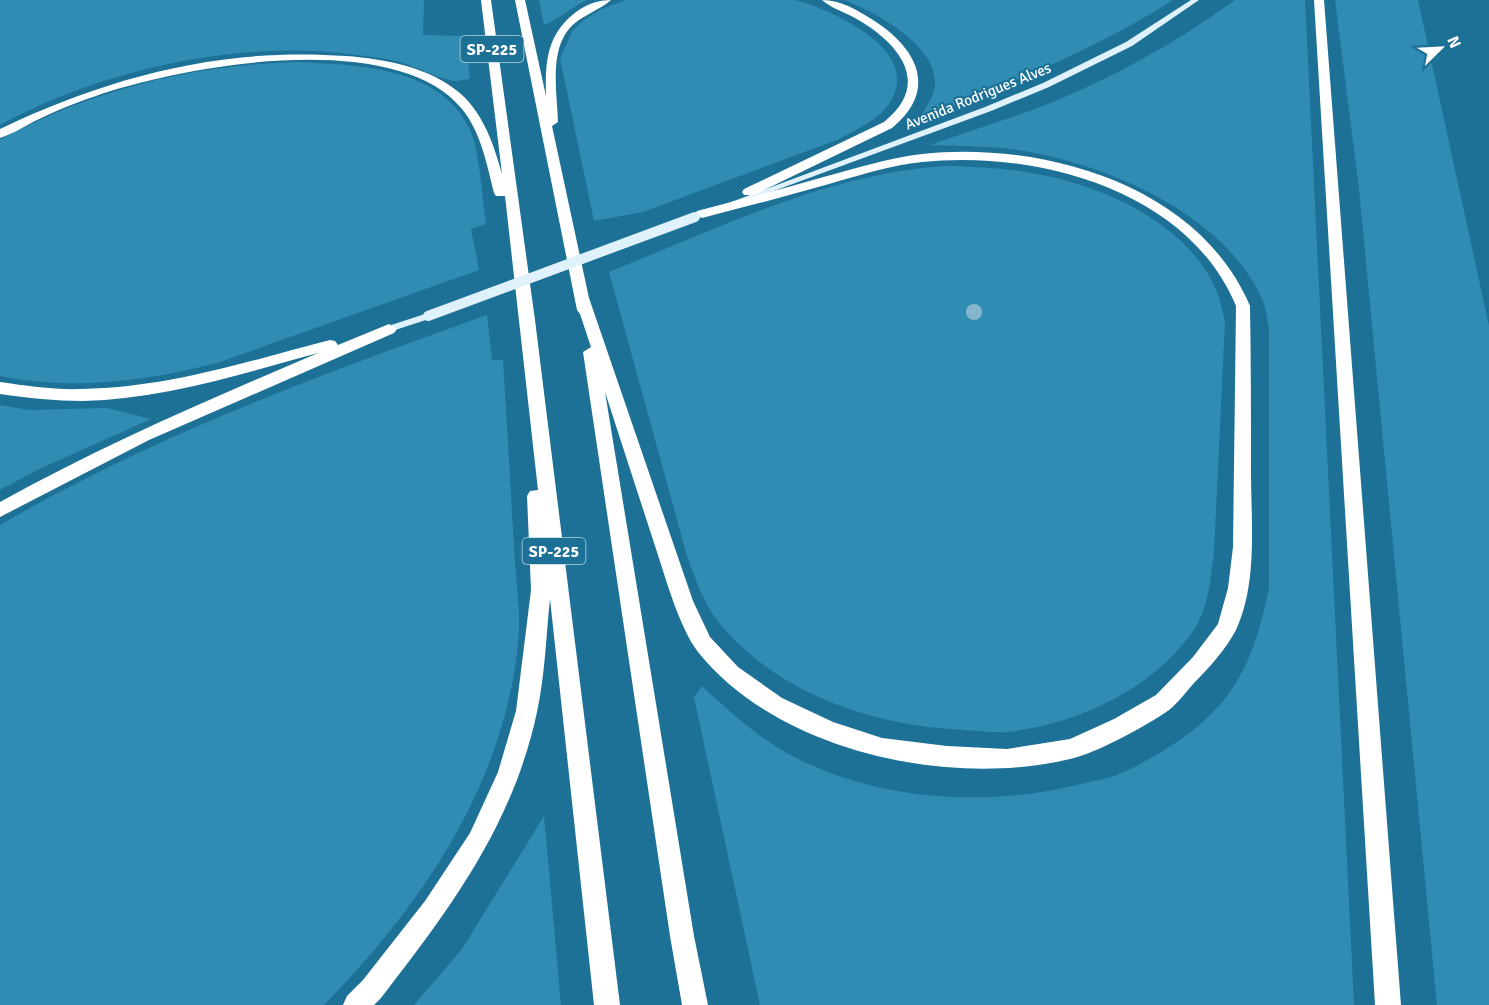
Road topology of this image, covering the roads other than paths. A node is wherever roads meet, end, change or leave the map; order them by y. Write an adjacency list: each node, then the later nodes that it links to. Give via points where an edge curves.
1 (486, 0): 10 (highway, SP-225)
2 (520, 0): 8 (highway, SP-225)
3 (606, 0): 8 (highway, via 580,12 552,46)
4 (826, 0): 9 (highway, via 880,29 909,59 914,93 905,110 862,139)
5 (1196, 0): 9 (main road, Avenida Rodrigues Alves, via 1129,44 1046,84)
6 (1319, 0): 19 (highway)
7 (0, 134): 10 (highway, via 66,102 194,66 305,56 387,65 438,83 467,108 482,131)
8 (552, 163): 11 (highway, SP-225)
9 (699, 215): 11 (highway, via 882,165 954,156 1006,158 1047,164 1135,196 1192,234 1217,258 1232,279 1243,306 1242,547 1238,588 1227,627 1163,702 1072,749 1007,759 882,748 828,730 775,705 731,673 703,643 683,601); 13 (main road, Avenida Rodrigues Alves, bridge)
10 (514, 235): 12 (highway, SP-225)
11 (583, 300): 18 (highway, SP-225)
12 (527, 320): 16 (highway, via 541,590 527,711 509,774 478,841 434,910); 17 (highway, SP-225)
13 (390, 329): 14 (highway, via 193,381 72,394); 15 (highway, via 154,431)
14 (0, 388)
15 (0, 510)
16 (356, 1005)
17 (607, 1005)
18 (695, 1005)
19 (1388, 1005)

